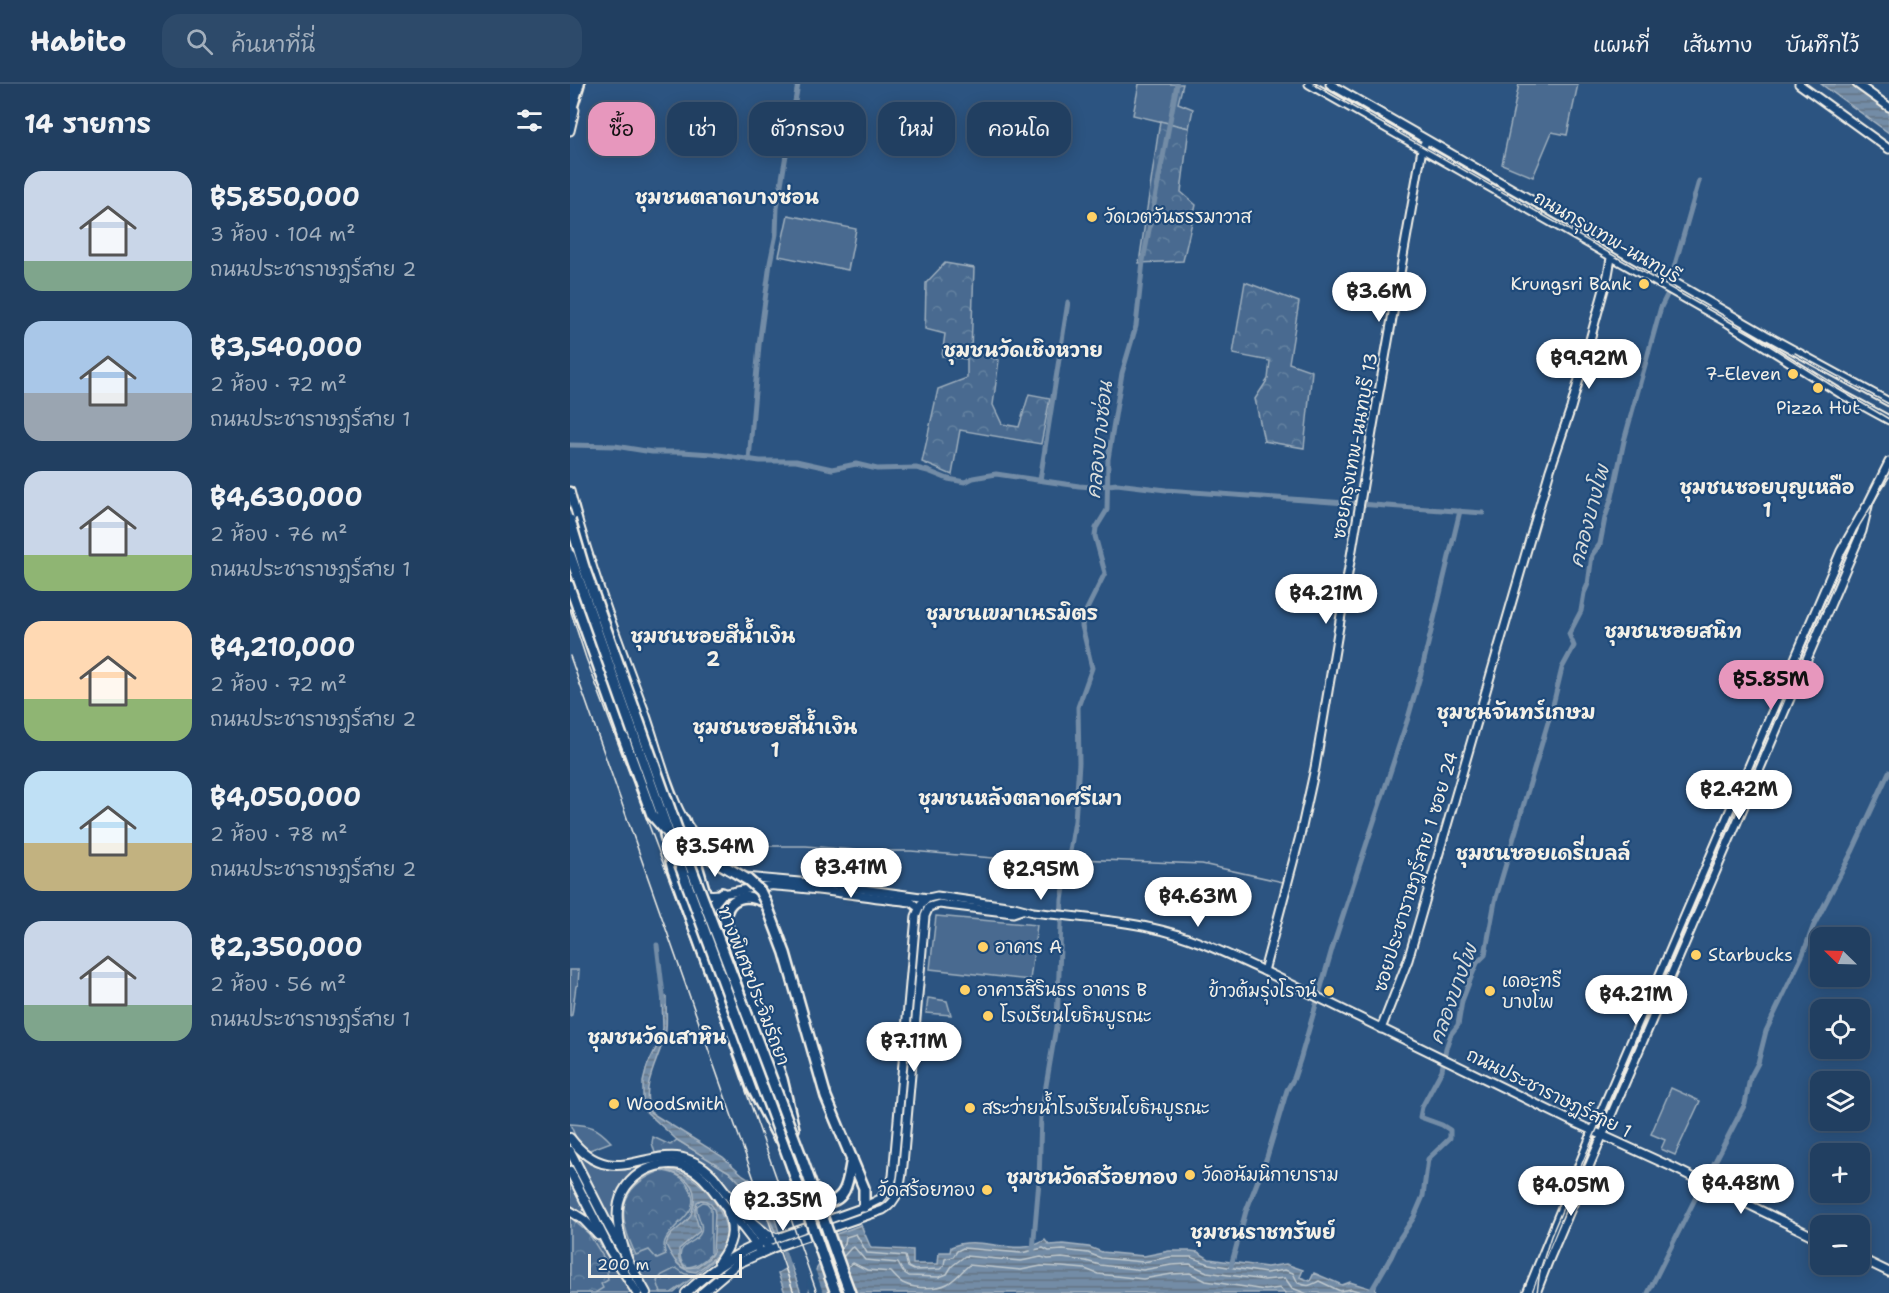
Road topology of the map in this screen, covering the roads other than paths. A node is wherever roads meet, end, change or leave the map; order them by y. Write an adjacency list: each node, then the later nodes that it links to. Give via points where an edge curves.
1 (572, 84): 7 (main road)
2 (582, 84): 8 (highway); 10 (highway)
3 (1309, 84): 14 (main road, ถนนกรุงเทพ-นนทบุรี)
4 (1330, 84): 12 (main road, ถนนกรุงเทพ-นนทบุรี)
5 (1799, 84): 13 (main road)
6 (1857, 84): 9 (main road)
7 (570, 91)
8 (578, 97): 11 (main road)
9 (1889, 107)
10 (570, 114)
11 (570, 130)
12 (1426, 140): 14 (main road, ซอยกรุงเทพ-นนทบุรี 13); 16 (main road, ถนนกรุงเทพ-นนทบุรี)
13 (1889, 148)
14 (1422, 149): 15 (main road, ถนนกรุงเทพ-นนทบุรี); 42 (main road, ซอยกรุงเทพ-นนทบุรี 13, via 1318,748 1300,836)
15 (1611, 258): 17 (main road, ถนนกรุงเทพ-นนทบุรี); 44 (main road, ซอยประชาราษฎร์สาย 1 ซอย 24, via 1598,314 1408,960)
16 (1657, 272): 17 (main road); 18 (main road, ถนนกรุงเทพ-นนทบุรี)
17 (1652, 280): 19 (main road, ถนนกรุงเทพ-นนทบุรี)
18 (1889, 402)
19 (1889, 420)
20 (1889, 462): 22 (main road)
21 (570, 491): 30 (main road, ถนนประชาราษฎร์สาย 1, via 605,604)
22 (1869, 502): 27 (main road, via 1841,551); 28 (main road, via 1862,531)
23 (570, 520): 53 (highway, ทางพิเศษประจิมรัถยา, bridge, via 678,833)
24 (570, 550): 29 (main road)
25 (570, 555): 55 (highway, ทางพิเศษประจิมรัถยา, bridge)
26 (570, 586): 37 (highway, bridge, via 652,815 666,831 748,880)
27 (1804, 638): 28 (main road); 31 (main road)
28 (1814, 643): 32 (main road)
29 (646, 754): 34 (main road, via 687,872 694,886); 55 (highway, bridge, via 673,870 752,1087)
30 (684, 820): 34 (highway); 35 (main road, ถนนประชาราษฎร์สาย 1, via 719,866 732,874)
31 (1723, 827): 32 (main road); 41 (main road)
32 (1733, 831): 43 (main road)
33 (722, 893): 34 (main road, ถนนประชาราษฎร์สาย 1); 35 (main road, ถนนประชาราษฎร์สาย 1, via 776,886); 40 (highway, via 712,905)
34 (705, 895): 40 (highway)
35 (885, 895): 36 (main road, ถนนประชาราษฎร์สาย 1); 38 (main road, ถนนประชาราษฎร์สาย 1)
36 (928, 898): 38 (main road); 39 (main road, ถนนประชาราษฎร์สาย 1, via 937,896)
37 (766, 903): 53 (highway, bridge, via 754,897 736,900 728,906 724,920 782,1079); 54 (highway, via 785,953 826,1097)
38 (919, 908): 45 (main road, ถนนประชาราษฎร์สาย 1)
39 (1022, 910): 42 (main road, ถนนประชาราษฎร์สาย 1, via 1150,927 1213,947); 46 (main road, ถนนประชาราษฎร์สาย 1, via 1013,913 939,904 929,907 925,916)
40 (710, 916): 54 (highway, via 720,958 810,1196 817,1202 836,1201 842,1196)
41 (1662, 969): 43 (main road); 49 (main road)
42 (1264, 971): 44 (main road, ถนนประชาราษฎร์สาย 1)
43 (1673, 974): 50 (main road)
44 (1381, 1029): 49 (main road, ถนนประชาราษฎร์สาย 1)
45 (902, 1068): 46 (main road); 47 (main road, ถนนประชาราษฎร์สาย 1)
46 (912, 1069): 48 (main road, ถนนประชาราษฎร์สาย 1)
47 (901, 1085): 48 (main road, via 906,1082); 59 (main road, ถนนประชาราษฎร์สาย 1, via 892,1182 884,1197)
48 (910, 1086): 59 (main road, ถนนประชาราษฎร์สาย 1, via 901,1188 889,1207)
49 (1593, 1131): 50 (main road, ถนนประชาราษฎร์สาย 1); 76 (main road)
50 (1603, 1136): 61 (main road, ถนนประชาราษฎร์สาย 1); 77 (main road)
51 (570, 1138): 60 (main road, via 582,1153 613,1166 672,1156 695,1162 713,1176)
52 (570, 1150): 66 (main road)
53 (801, 1156): 75 (highway, ทางพิเศษประจิมรัถยา, bridge)
54 (852, 1160): 59 (highway, via 864,1188)
55 (790, 1162): 74 (highway, ทางพิเศษประจิมรัถยา, bridge)
56 (570, 1171): 65 (main road)
57 (726, 1207): 64 (main road); 66 (main road, via 693,1170 672,1164 651,1167 620,1198 618,1219); 68 (main road, via 733,1238)
58 (570, 1210): 65 (main road, via 593,1228)
59 (863, 1211): 62 (main road, ถนนประชาราษฎร์สาย 1); 63 (main road, ถนนประชาราษฎร์สาย 1, via 835,1226)
60 (747, 1218): 62 (main road); 63 (main road)
61 (1810, 1235)
62 (777, 1238): 63 (main road, ถนนประชาราษฎร์สาย 1)
63 (768, 1245): 64 (main road, ถนนประชาราษฎร์สาย 1)
64 (759, 1249): 68 (main road, ถนนประชาราษฎร์สาย 1, via 733,1256); 73 (main road, ถนนประชาราษฎร์สาย 1)
65 (610, 1250): 70 (main road)
66 (627, 1258): 71 (main road)
67 (1870, 1263): 69 (main road)
68 (715, 1268): 72 (main road, ถนนประชาราษฎร์สาย 1)
69 (1889, 1272)
70 (637, 1293)
71 (646, 1293)
72 (686, 1293)
73 (702, 1293)
74 (836, 1293)
75 (850, 1293)
76 (1527, 1293)
77 (1536, 1293)

